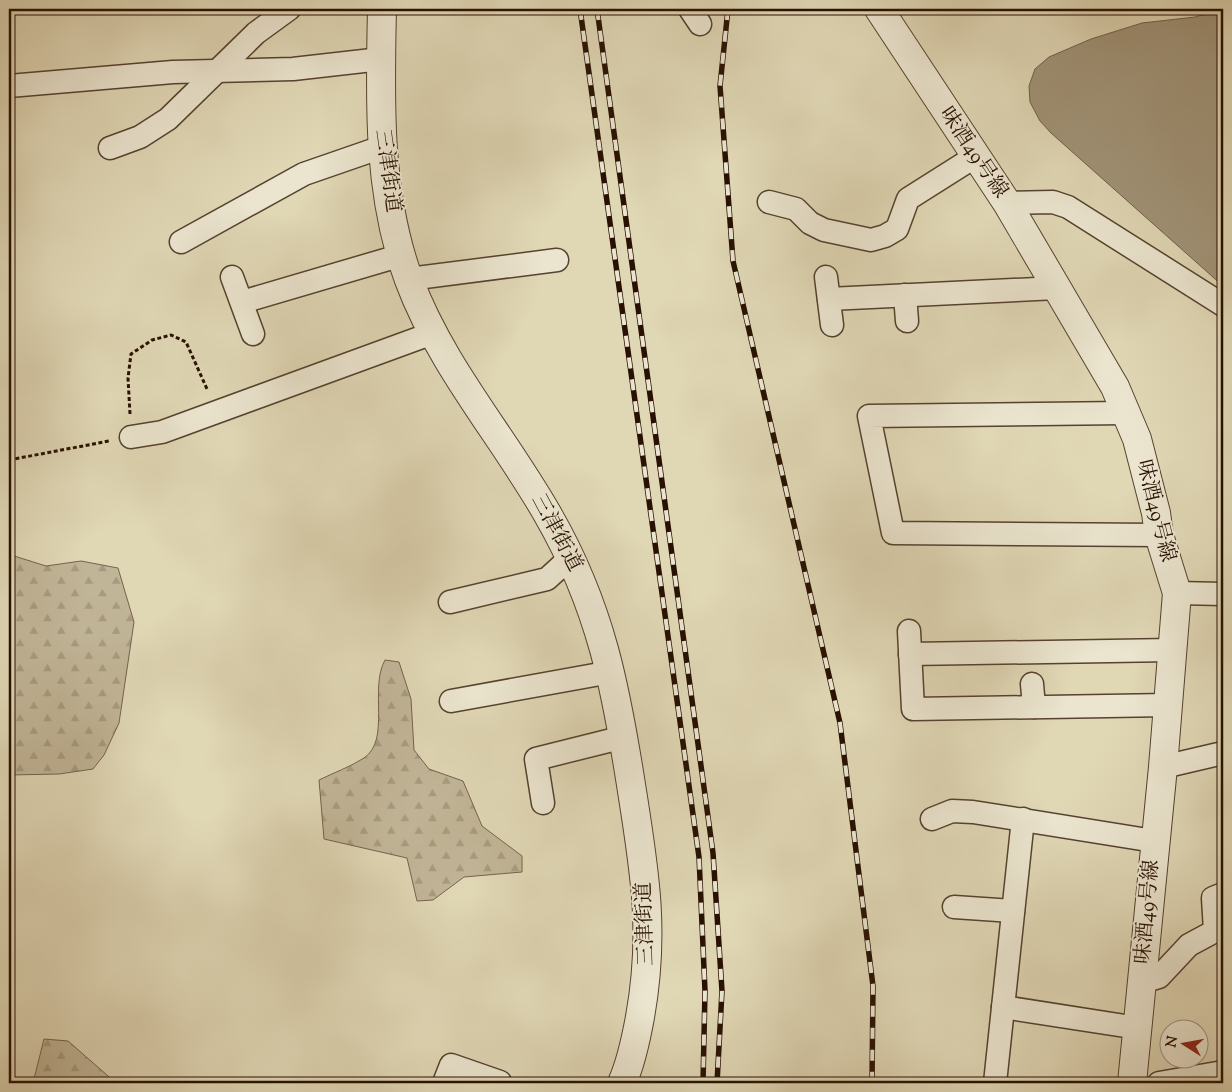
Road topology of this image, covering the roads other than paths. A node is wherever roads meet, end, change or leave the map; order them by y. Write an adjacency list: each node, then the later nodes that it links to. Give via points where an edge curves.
1 (289, 9): 5 (street, via 256,33)
2 (382, 9): 4 (street, 三津街道)
3 (879, 9): 9 (street, 味酒49号線)
4 (381, 59): 5 (street, via 293,69); 7 (street, 三津街道)
5 (219, 70): 6 (street); 8 (street, via 168,119 140,137)
6 (9, 86)
7 (382, 147): 12 (street, via 304,174); 14 (street, 三津街道)
8 (110, 148)
9 (976, 156): 10 (street, via 908,199 897,229 872,240 824,230 810,223 796,209); 11 (street, 味酒49号線)
10 (769, 202)
11 (1007, 203): 16 (street, 味酒49号線); 19 (street, via 1053,202 1068,207)
12 (181, 242)
13 (557, 260): 14 (street)
14 (405, 267): 18 (street); 22 (street, 三津街道)
15 (232, 277): 18 (street)
16 (1056, 288): 17 (street); 24 (street, 味酒49号線, via 1115,387)
17 (905, 295): 20 (street); 21 (street, via 828,288)
18 (242, 302): 23 (street)
19 (1223, 306)
20 (907, 321)
21 (832, 325)
22 (433, 333): 25 (street, via 162,432); 27 (street, 三津街道, via 467,391 520,468)
23 (253, 334)
24 (1125, 413): 26 (street, 味酒49号線, via 1137,439); 26 (street, via 869,416 893,532)
25 (132, 437)
26 (1159, 535): 28 (street, 味酒49号線)
27 (571, 557): 30 (street, via 547,579); 34 (street, 三津街道, via 590,601)
28 (1177, 593): 29 (street); 32 (street, 味酒49号線)
29 (1223, 594)
30 (450, 602)
31 (909, 631): 33 (street)
32 (1172, 650): 33 (street); 37 (street, 味酒49号線)
33 (910, 654): 38 (street, via 913,709)
34 (611, 672): 36 (street); 39 (street, 三津街道)
35 (1032, 684): 38 (street)
36 (452, 701)
37 (1168, 705): 38 (street); 41 (street, 味酒49号線)
38 (1034, 707)
39 (624, 737): 42 (street, via 536,759); 55 (street, 三津街道, via 647,890 649,938 647,978 638,1030)
40 (1223, 753): 41 (street)
41 (1163, 767): 45 (street, 味酒49号線)
42 (543, 802)
43 (1023, 819): 44 (street, via 952,811); 45 (street); 48 (street)
44 (932, 820)
45 (1154, 841): 49 (street, 味酒49号線)
46 (1223, 894): 49 (street, via 1213,898 1215,931 1189,945 1159,977)
47 (954, 907): 48 (street)
48 (1013, 912): 50 (street)
49 (1142, 982): 51 (street, 味酒49号線)
50 (1003, 1007): 51 (street); 56 (street)
51 (1138, 1028): 57 (street, 味酒49号線)
52 (1223, 1072): 58 (street)
53 (500, 1082): 54 (street, via 451,1065)
54 (444, 1083)
55 (622, 1083)
56 (995, 1083)
57 (1132, 1083)
58 (1159, 1083)

